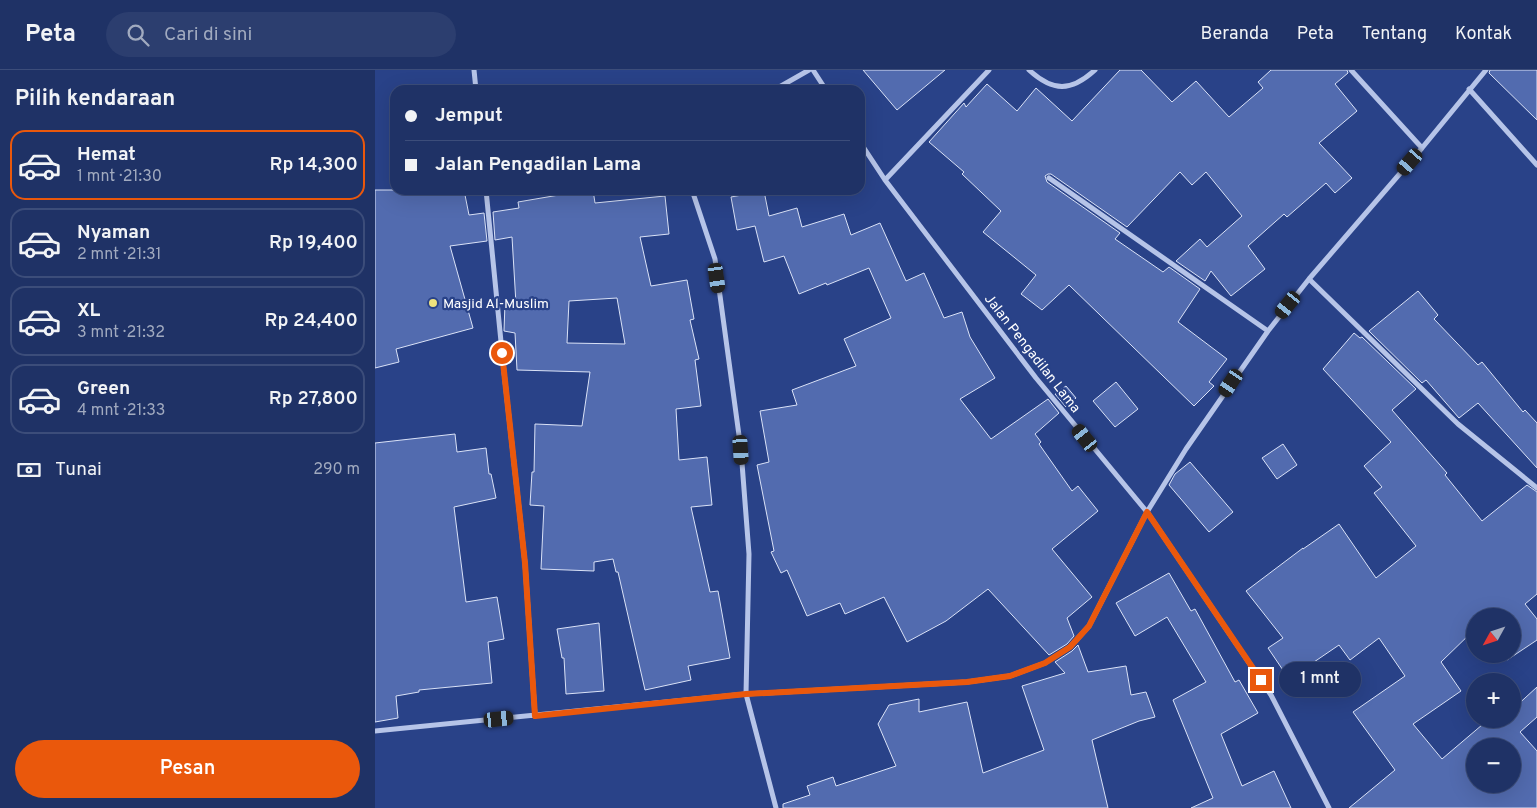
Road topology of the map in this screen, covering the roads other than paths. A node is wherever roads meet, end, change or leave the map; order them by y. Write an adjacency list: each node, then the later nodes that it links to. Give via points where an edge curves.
1 (474, 70): 9 (street)
2 (809, 70): 10 (street)
3 (813, 70): 11 (street)
4 (989, 70): 17 (street)
5 (1029, 70): 6 (street, via 1045,83 1057,87 1079,83)
6 (1095, 70)
7 (1351, 70): 13 (street)
8 (1486, 70): 12 (street)
9 (476, 85)
10 (783, 85)
11 (823, 85)
12 (1469, 89): 13 (street); 15 (street)
13 (1422, 148): 20 (street)
14 (865, 150): 17 (street, Jalan Pengadilan Lama)
15 (1537, 165)
16 (1049, 178): 21 (street)
17 (885, 180): 23 (street, Jalan Pengadilan Lama, via 1036,378)
18 (486, 195): 25 (street, via 525,563)
19 (694, 195): 24 (street, via 715,259 741,450 749,554)
20 (1309, 279): 21 (street); 22 (street, via 1458,424)
21 (1268, 331): 23 (street, via 1186,449)
22 (1537, 488)
23 (1147, 512): 24 (street, via 1089,626 1070,647 1045,663 1010,676 967,682); 28 (street, Jalan Pengadilan Lama, via 1271,695)
24 (746, 694): 25 (street); 27 (street)
25 (535, 716): 26 (street)
26 (375, 731)
27 (776, 808)
28 (1329, 808)

